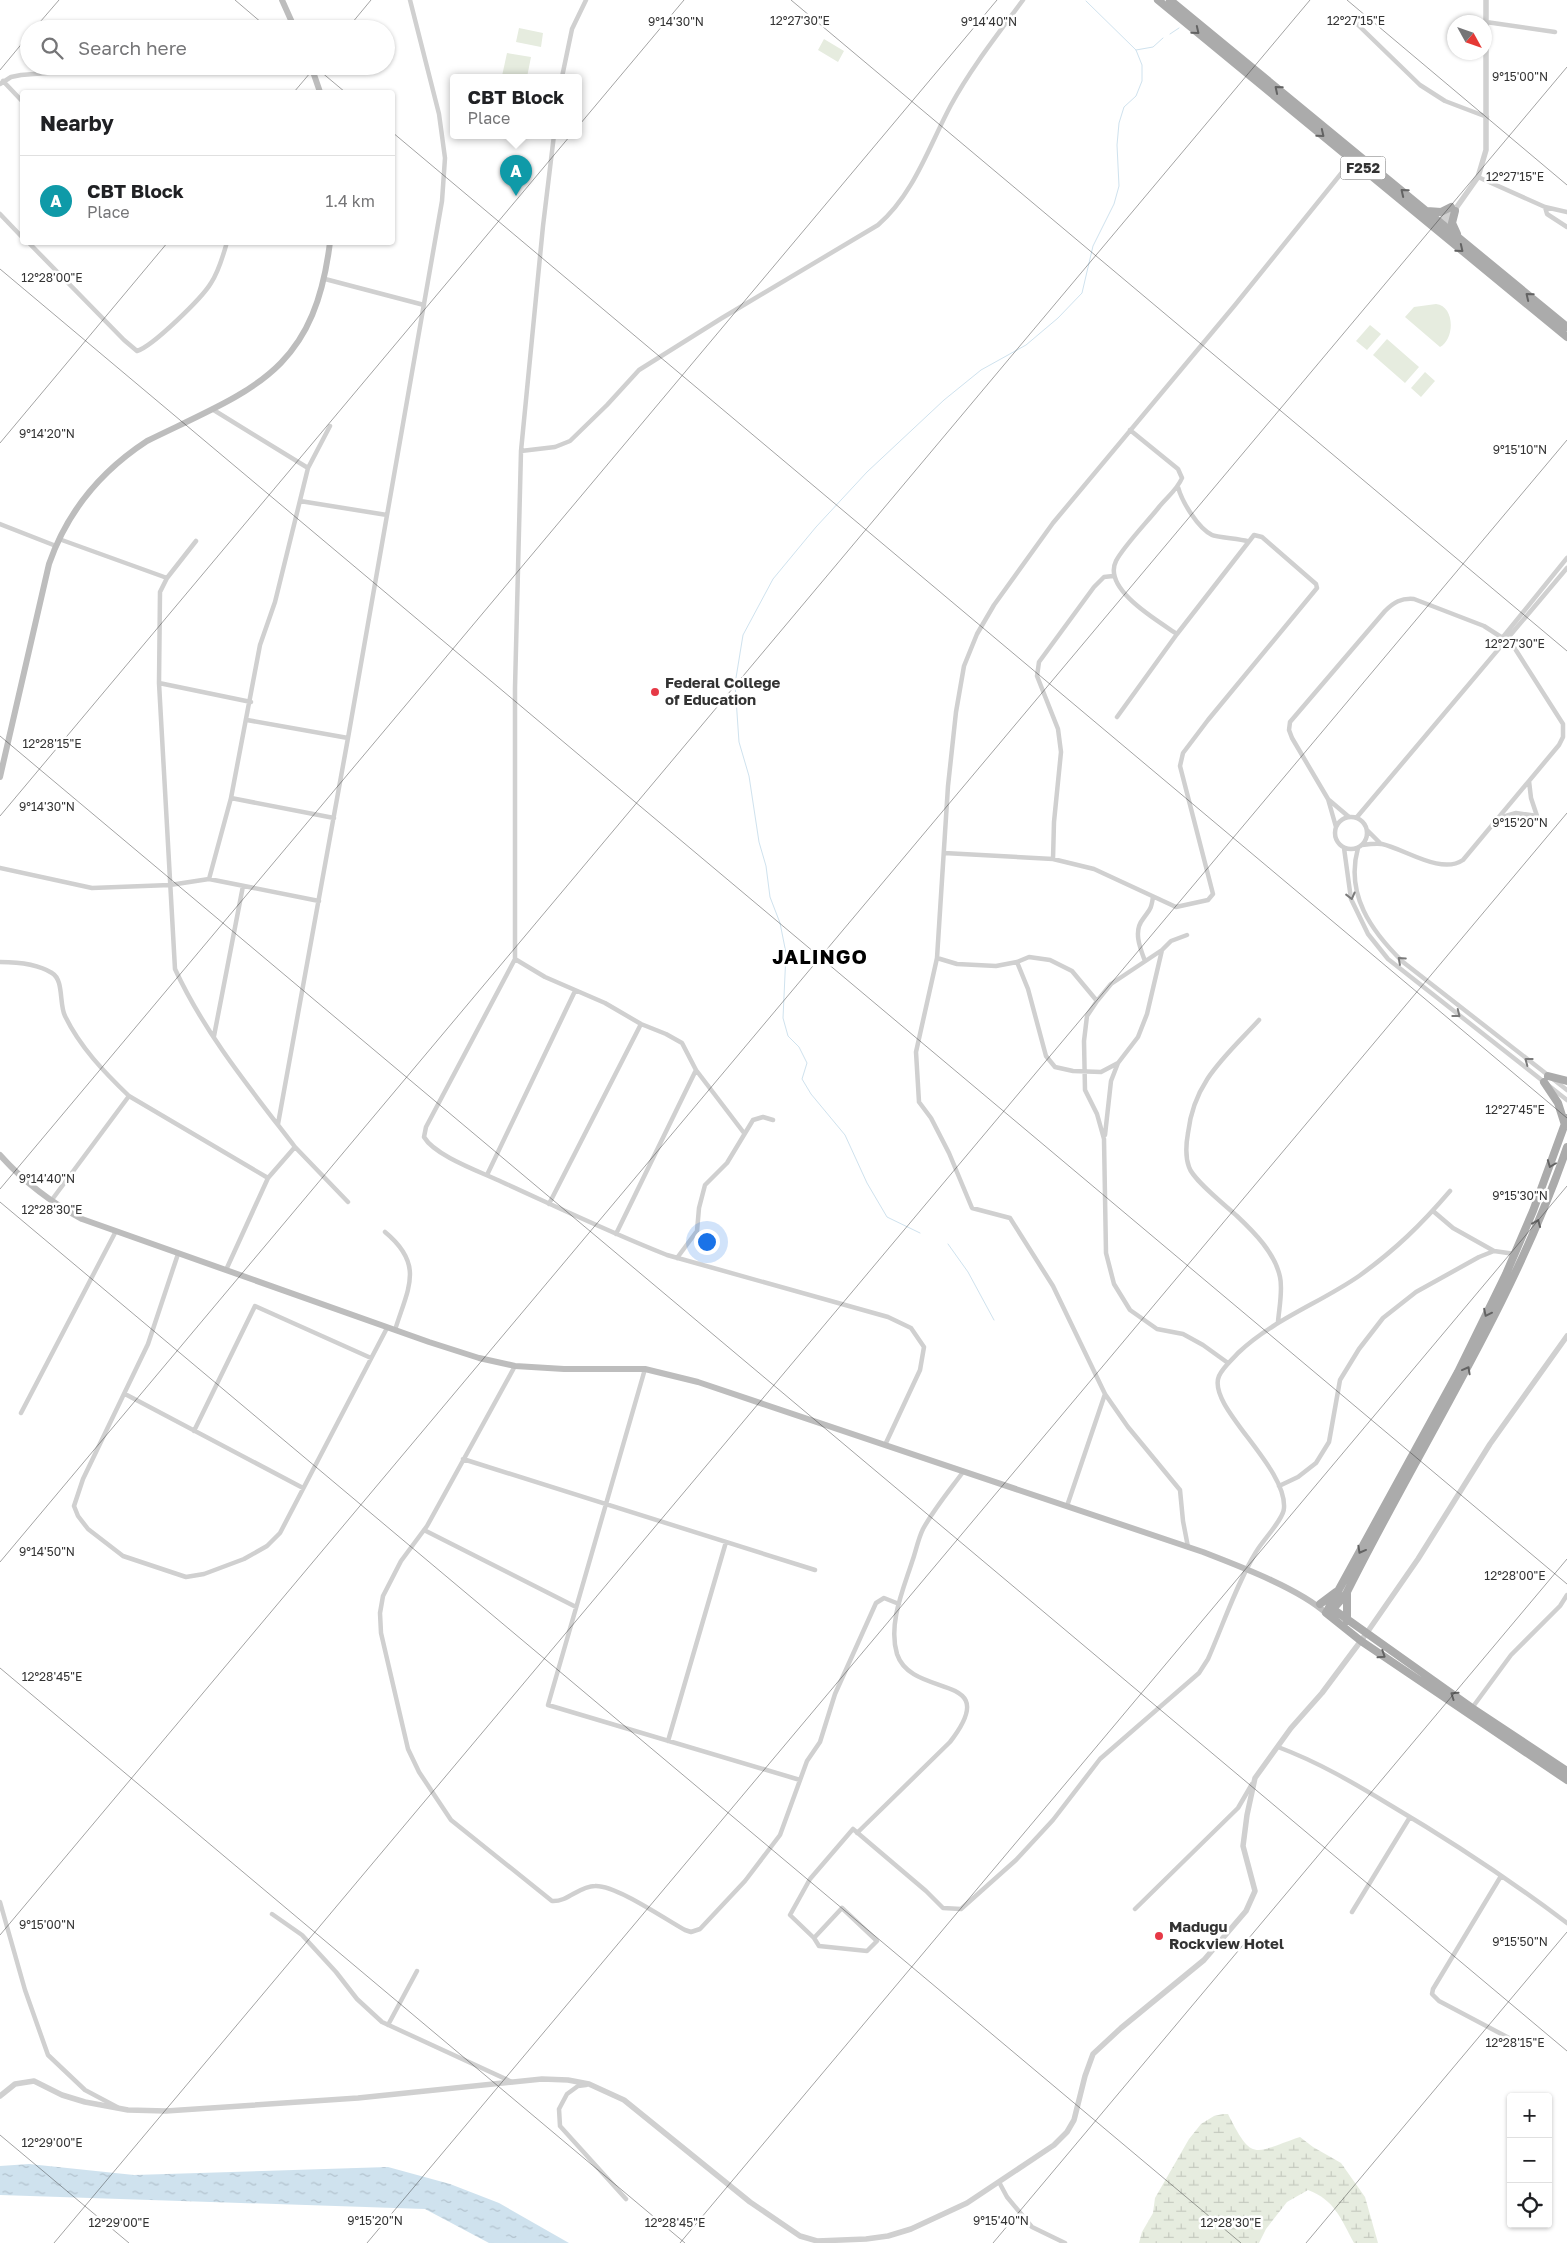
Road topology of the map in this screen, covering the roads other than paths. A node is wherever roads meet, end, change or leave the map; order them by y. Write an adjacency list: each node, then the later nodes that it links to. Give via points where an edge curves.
1 (282, 0): 9 (main road)
2 (410, 0): 38 (street, via 439,114 445,158 442,202)
3 (586, 0): 14 (street, via 572,29)
4 (1023, 0): 44 (street, via 951,104 918,172 893,212 878,225 639,370 570,441 555,447)
5 (1158, 0): 21 (main road, F252, one-way to 21)
6 (1170, 0): 21 (main road, F252, one-way to 6)
7 (1486, 0): 8 (street)
8 (1486, 15)
9 (291, 20)
10 (1355, 22): 20 (street, via 1420,85 1445,100)
11 (1492, 23): 12 (street)
12 (1555, 32)
13 (1486, 60): 20 (street)
14 (563, 74)
15 (20, 75): 17 (street)
16 (314, 75): 18 (main road)
17 (2, 82): 19 (street)
18 (319, 90)
19 (20, 99)
20 (1487, 117): 24 (street, via 1486,150)
21 (1308, 119): 23 (main road, F252, one-way to 23); 27 (main road, F252, one-way to 21)
22 (554, 139): 44 (street)
23 (1352, 160): 30 (main road, F252); 43 (street)
24 (1478, 177): 25 (street); 26 (street)
25 (1545, 207): 28 (street); 31 (street, via 1547,214)
26 (1453, 209): 27 (main road); 30 (street); 33 (main road, via 1453,227)
27 (1426, 210): 30 (main road, F252)
28 (1567, 212)
29 (0, 214): 32 (street)
30 (1440, 227): 33 (main road, F252); 40 (main road, F252, one-way to 40)
31 (1567, 227)
32 (20, 235)
33 (1463, 241): 39 (main road, F252, one-way to 33)
34 (31, 245): 35 (street, via 137,351 157,340 211,284)
35 (226, 245)
36 (330, 245): 37 (main road)
37 (325, 279): 38 (street); 41 (main road, via 308,328 285,360 261,381)
38 (424, 305): 48 (street)
39 (1567, 326)
40 (1567, 337)
41 (212, 410): 45 (street); 50 (main road, via 147,441 121,459 90,490)
42 (330, 426): 45 (street)
43 (1130, 430): 46 (street, via 1178,469 1182,478); 78 (street, via 1032,550 977,634 964,666 956,712)
44 (520, 451): 88 (street, via 515,688)
45 (308, 468): 47 (street)
46 (1178, 487): 52 (street, via 1181,501 1212,536); 56 (street, via 1115,562)
47 (300, 501): 48 (street); 61 (street, via 275,602 260,645)
48 (387, 514): 64 (street)
49 (0, 524): 53 (street)
50 (59, 538): 53 (main road); 57 (street)
51 (196, 541): 57 (street)
52 (1248, 541): 58 (street); 84 (street, via 1254,535 1262,537 1317,588 1183,753 1180,766 1214,894 1208,900 1176,907)
53 (56, 546): 65 (main road, via 49,564)
54 (1567, 558): 59 (street)
55 (1567, 568): 59 (street)
56 (1113, 576): 58 (street, via 1118,588 1137,605); 79 (street, via 1104,577 1094,587 1039,662 1037,676 1058,730 1061,752)
57 (167, 578): 60 (street, via 160,592)
58 (1178, 634): 62 (street)
59 (1505, 638): 66 (street, via 1519,654 1563,724 1559,745); 68 (street, via 1484,626 1414,599 1399,600 1385,610 1290,722 1292,738); 70 (street)
60 (159, 683): 61 (street); 82 (street)
61 (251, 702): 63 (street)
62 (1117, 717)
63 (247, 720): 64 (street); 67 (street)
64 (348, 738): 71 (street)
65 (0, 777)
66 (1529, 781): 72 (street); 72 (street, via 1537,816 1516,813)
67 (231, 798): 71 (street); 81 (street)
68 (1328, 799): 69 (street); 73 (street)
69 (1349, 817): 70 (street); 73 (street)
70 (1357, 817): 74 (street)
71 (334, 818): 85 (street)
72 (1498, 818): 75 (street, via 1463,860 1449,865)
73 (1336, 827): 77 (street, via 1336,839)
74 (1367, 830): 75 (street); 76 (street, via 1366,840)
75 (1381, 844): 76 (street)
76 (1360, 846): 77 (street); 101 (street, one-way to 76, via 1384,943 1369,922 1359,899 1353,871)
77 (1344, 848): 101 (street, one-way to 101, via 1351,899 1379,948 1399,968)
78 (944, 853): 79 (street); 89 (street)
79 (1053, 858): 84 (street, via 1094,869)
80 (0, 868): 82 (street, via 92,888)
81 (209, 879): 82 (street); 83 (street)
82 (170, 885): 97 (street, via 174,969)
83 (243, 886): 85 (street); 97 (street)
84 (1153, 898): 90 (street, via 1151,910 1137,931)
85 (318, 901): 108 (street)
86 (1187, 935): 87 (street, via 1171,941)
87 (1162, 950): 90 (street); 98 (street, via 1147,1014 1138,1037)
88 (515, 958): 93 (street); 114 (street, via 454,1071 424,1137 428,1145)
89 (937, 958): 92 (street, via 976,965); 138 (street, via 916,1052 919,1102 949,1153 972,1208 1010,1218 1053,1286)
90 (1145, 961): 94 (street, via 1111,984)
91 (0, 962): 104 (street, via 17,962 53,973 58,981 61,1007 77,1036 92,1059)
92 (1017, 962): 94 (street, via 1029,957 1050,960 1072,971); 100 (street, via 1028,989 1046,1056 1055,1066)
93 (575, 991): 96 (street, via 605,1003); 114 (street)
94 (1096, 1001): 100 (street, via 1087,1016)
95 (1259, 1020): 129 (street, via 1198,1091 1190,1112 1186,1147 1189,1168 1248,1226 1269,1252 1280,1277)
96 (640, 1024): 99 (street, via 682,1043); 119 (street)
97 (214, 1037): 108 (street)
98 (1118, 1063): 100 (street, via 1101,1072); 110 (street, via 1111,1081)
99 (696, 1070): 109 (street); 123 (street)
100 (1084, 1072): 110 (street, via 1085,1090 1097,1114)
101 (1546, 1079): 102 (main road); 103 (street); 105 (street); 107 (main road)
102 (1567, 1081)
103 (1567, 1090)
104 (129, 1096): 115 (street); 117 (street)
105 (1567, 1100)
106 (773, 1120): 109 (street, via 763,1117 753,1120)
107 (1566, 1122): 126 (main road, one-way to 126)
108 (278, 1124): 111 (street)
109 (744, 1133): 127 (street, via 727,1163 705,1185 697,1231)
110 (1104, 1139): 134 (street, via 1106,1254 1114,1284 1130,1310 1157,1329 1183,1334)
111 (295, 1147): 115 (street); 118 (street)
112 (1567, 1147): 153 (main road, one-way to 112, via 1495,1316)
113 (0, 1155): 117 (main road, via 17,1174)
114 (487, 1175): 119 (street)
115 (268, 1178): 128 (street)
116 (1450, 1191): 120 (street)
117 (51, 1201): 121 (main road, via 82,1219)
118 (348, 1202)
119 (550, 1204): 123 (street)
120 (1433, 1211): 124 (street, via 1453,1228); 129 (street, via 1387,1256 1357,1278)
121 (116, 1232): 125 (main road); 139 (street)
122 (386, 1232): 131 (street, via 399,1243 412,1272)
123 (616, 1234): 127 (street)
124 (1494, 1251): 126 (street); 144 (street, via 1434,1281 1383,1318 1340,1380 1329,1442 1316,1463)
125 (178, 1254): 128 (main road); 137 (street, via 148,1344)
126 (1515, 1254): 153 (main road, one-way to 153, via 1458,1372)
127 (677, 1258): 141 (street, via 888,1318 911,1328 924,1347 920,1370)
128 (226, 1270): 130 (main road)
129 (1278, 1322): 134 (street)
130 (387, 1328): 131 (main road); 133 (street)
131 (395, 1330): 135 (main road, via 462,1354)
132 (1567, 1336): 160 (street, via 1490,1444)
133 (371, 1358): 140 (street, via 255,1306); 145 (street)
134 (1228, 1363): 144 (street, via 1218,1377 1218,1394 1258,1449)
135 (514, 1366): 136 (main road); 142 (street)
136 (645, 1369): 141 (main road, via 698,1382); 146 (street)
137 (125, 1394): 140 (street); 145 (street, via 83,1479 74,1506 88,1529 123,1556 186,1577 244,1559 280,1532)
138 (1105, 1394): 147 (street); 150 (street, via 1180,1490)
139 (21, 1413)
140 (194, 1431): 145 (street)
141 (885, 1445): 143 (main road)
142 (463, 1459): 146 (street); 148 (street)
143 (963, 1472): 147 (main road); 156 (street, via 922,1531)
144 (1279, 1486): 152 (street, via 1284,1509 1278,1524 1264,1538)
145 (303, 1488)
146 (606, 1504): 149 (street); 157 (street)
147 (1067, 1506): 150 (main road)
148 (424, 1530): 157 (street); 166 (street, via 401,1561 383,1596 380,1613 381,1633 408,1748 419,1772 451,1820 552,1901 559,1901 588,1887 603,1886 685,1930 700,1929 780,1835)
149 (726, 1542): 151 (street); 162 (street)
150 (1188, 1547): 152 (main road)
151 (815, 1570)
152 (1247, 1570): 155 (main road); 169 (street, via 1199,1673 1100,1759 1016,1860 961,1909 943,1908)
153 (1343, 1591): 155 (main road); 158 (main road); 159 (main road)
154 (1567, 1595): 161 (street, via 1511,1655)
155 (1317, 1603): 158 (main road)
156 (899, 1604): 166 (street, via 884,1598 876,1603 835,1694 820,1742 807,1761); 169 (street, via 894,1638 897,1656 908,1672 960,1692 967,1704 966,1716 950,1742)
157 (576, 1607): 162 (street, via 548,1705)
158 (1329, 1611): 159 (main road); 160 (main road)
159 (1347, 1621): 160 (main road)
160 (1364, 1638): 161 (main road); 163 (street)
161 (1470, 1711): 164 (main road); 167 (main road)
162 (668, 1741): 166 (street)
163 (1278, 1747): 165 (street); 168 (street, via 1303,1756)
164 (1567, 1771)
165 (1255, 1778): 172 (street, via 1238,1808); 184 (street, via 1244,1846 1255,1891 1246,1911 1198,1966 1100,2046 1088,2066 1071,2127 1054,2145)
166 (800, 1780)
167 (1567, 1780)
168 (1410, 1817): 170 (street); 173 (street)
169 (857, 1832): 176 (street, via 853,1829 810,1879 790,1915)
170 (1501, 1876): 175 (street); 179 (street, via 1432,1994 1439,2001)
171 (0, 1902): 183 (street, via 48,2055 85,2090)
172 (1135, 1909)
173 (1352, 1912)
174 (272, 1914): 178 (street, via 302,1935 357,1999)
175 (1567, 1923)
176 (814, 1938): 176 (street, via 842,1908 878,1941 867,1952 819,1946)
177 (417, 1971): 178 (street)
178 (388, 2025): 180 (street)
179 (1526, 2047)
180 (515, 2083): 181 (street, via 562,2079); 183 (street, via 288,2104 166,2111)
181 (589, 2084): 185 (street, via 578,2086 567,2094 559,2109 560,2126); 186 (street, via 624,2100 780,2224)
182 (0, 2096): 183 (street, via 15,2084 34,2081 62,2095)
183 (121, 2108)
184 (999, 2182): 186 (street, via 967,2203 888,2236); 187 (street, via 1032,2227)
185 (626, 2199)
186 (817, 2242)
187 (1065, 2243)

